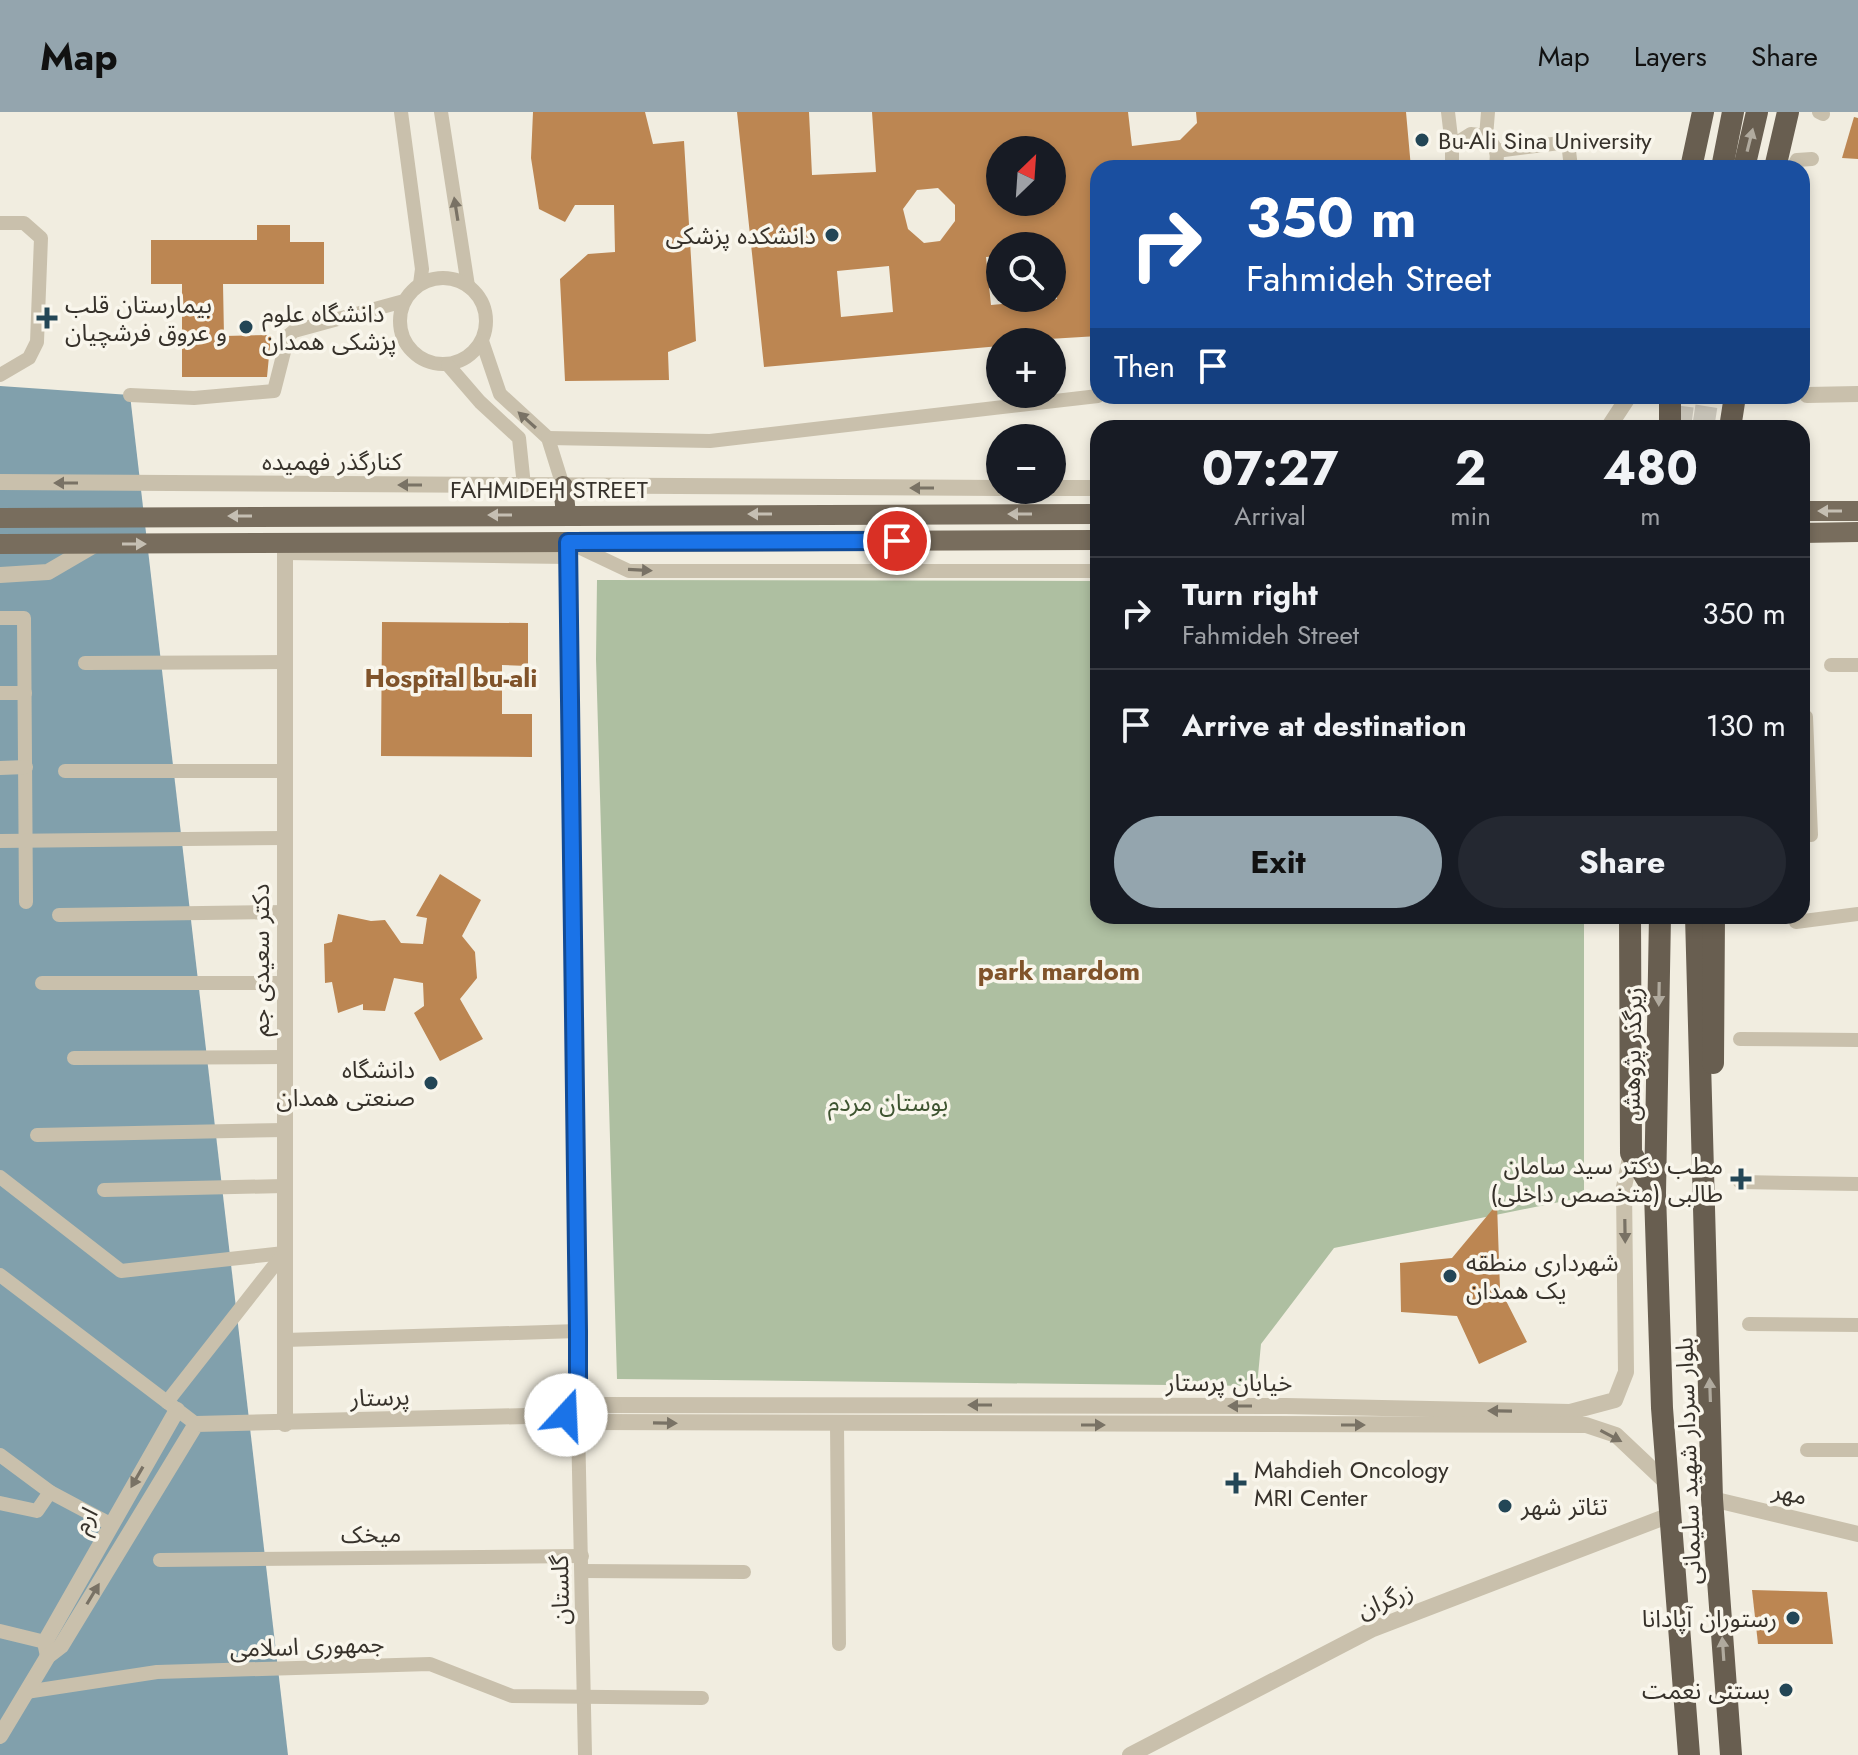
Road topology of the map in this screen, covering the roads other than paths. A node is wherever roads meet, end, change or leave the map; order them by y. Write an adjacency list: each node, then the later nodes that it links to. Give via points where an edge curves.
1 (401, 112): 22 (street)
2 (441, 112): 23 (street, one-way to 2)
3 (1448, 112): 10 (street)
4 (1488, 112): 9 (street)
5 (1703, 112): 16 (highway)
6 (1733, 112): 17 (highway)
7 (1757, 112): 18 (highway, one-way to 7)
8 (1788, 112): 19 (highway)
9 (1486, 137): 10 (street, via 1464,136); 11 (street)
10 (1452, 146): 13 (street)
11 (1496, 151): 14 (street); 15 (street, via 1568,142)
12 (1812, 159): 20 (street)
13 (1452, 160)
14 (1495, 160)
15 (1570, 160)
16 (1693, 160)
17 (1724, 160)
18 (1746, 160)
19 (1777, 160)
20 (1797, 160)
21 (0, 223): 27 (street, via 24,223 41,238 37,342 29,358)
22 (420, 284): 23 (street, via 444,278); 24 (street)
23 (468, 286): 25 (street, via 483,305)
24 (404, 301): 26 (street, via 399,327 411,351 422,360); 29 (street, via 294,331 288,336 274,391 194,398)
25 (482, 341): 26 (street, via 462,361); 32 (street, one-way to 25, via 500,394)
26 (448, 365): 34 (street, via 519,438)
27 (0, 375)
28 (1858, 394): 30 (street)
29 (130, 395)
30 (1810, 395)
31 (1090, 397): 32 (street, via 710,441)
32 (548, 438): 35 (street)
33 (0, 482): 34 (street, کنارگذر فهمیده, one-way to 33)
34 (524, 486): 35 (street, کنارگذر فهمیده)
35 (563, 486): 36 (street, کنارگذر فهمیده, one-way to 35); 41 (main road)
36 (986, 488)
37 (1066, 488): 38 (street)
38 (1090, 488)
39 (1810, 511): 40 (main road, one-way to 39)
40 (1858, 511)
41 (566, 514): 42 (main road, FAHMIDEH STREET, one-way to 41); 43 (main road, FAHMIDEH STREET, one-way to 43)
42 (1090, 514)
43 (0, 518)
44 (1858, 532): 45 (main road)
45 (1810, 533)
46 (1090, 540): 50 (main road)
47 (0, 544): 48 (main road)
48 (96, 544): 49 (main road, one-way to 49); 52 (street, via 48,572)
49 (285, 548): 50 (main road); 54 (street, دکتر سعیدی جم)
50 (568, 549): 51 (street, one-way to 51, via 629,571); 98 (street)
51 (1090, 571)
52 (0, 575)
53 (0, 618): 59 (street, via 24,618)
54 (285, 662): 55 (street); 63 (street, دکتر سعیدی جم)
55 (85, 663)
56 (1831, 665): 57 (street)
57 (1858, 665)
58 (0, 693): 59 (street)
59 (25, 693): 60 (street)
60 (26, 767): 61 (street); 68 (street)
61 (0, 768)
62 (65, 771): 63 (street)
63 (284, 771): 66 (street, دکتر سعیدی جم)
64 (1810, 827): 65 (street)
65 (1811, 835)
66 (284, 838): 68 (street); 70 (street, دکتر سعیدی جم)
67 (0, 841): 68 (street)
68 (27, 841): 69 (street)
69 (26, 902)
70 (284, 912): 72 (street); 79 (street, دکتر سعیدی جم)
71 (1858, 914): 73 (street)
72 (59, 915)
73 (1810, 920)
74 (1630, 924): 86 (highway)
75 (1660, 924): 93 (highway, زیرگذر پژوهش, one-way to 93)
76 (1696, 924): 87 (highway)
77 (1714, 924): 87 (highway, via 1715,1034)
78 (42, 983): 79 (street)
79 (284, 983): 82 (street, دکتر سعیدی جم)
80 (1740, 1039): 81 (street)
81 (1858, 1040)
82 (284, 1057): 83 (street); 84 (street, دکتر سعیدی جم)
83 (74, 1058)
84 (284, 1130): 85 (street); 91 (street, دکتر سعیدی جم)
85 (37, 1135)
86 (1631, 1153): 93 (highway); 101 (street, خیابان پرستار, one-way to 101, via 1624,1187 1626,1372 1615,1400 1597,1407 1570,1412 1271,1406)
87 (1704, 1164): 110 (highway, بلوار سردار شهید سلیمانی, one-way to 87)
88 (0, 1177): 94 (street, via 121,1271)
89 (1740, 1182): 90 (street)
90 (1858, 1184)
91 (284, 1186): 92 (street); 94 (street, دکتر سعیدی جم)
92 (104, 1190)
93 (1655, 1193): 108 (highway, بلوار سردار شهید سلیمانی, via 1662,1408)
94 (284, 1253): 99 (street, دکتر سعیدی جم); 100 (street)
95 (0, 1275): 100 (street)
96 (1749, 1324): 97 (street)
97 (1858, 1325)
98 (578, 1331): 99 (street); 101 (street)
99 (285, 1340): 103 (street, دکتر سعیدی جم)
100 (172, 1406): 102 (street); 113 (street, ارم, one-way to 113)
101 (580, 1412): 103 (street, پرستار); 104 (street, خیابان پرستار, one-way to 104); 116 (street, گلستان)
102 (196, 1424): 103 (street, پرستار); 120 (street, ارم, one-way to 102, via 61,1646)
103 (285, 1424)
104 (837, 1425): 108 (street, خیابان پرستار, one-way to 108, via 1586,1425 1616,1435); 119 (street)
105 (1807, 1450): 106 (street)
106 (1858, 1450)
107 (0, 1455): 109 (street)
108 (1670, 1486): 112 (highway, بلوار سردار شهید سلیمانی)
109 (50, 1492): 111 (street, via 37,1511); 113 (street)
110 (1712, 1499): 114 (street, مهر); 128 (highway, بلوار سردار شهید سلیمانی, one-way to 110)
111 (0, 1503)
112 (1670, 1515): 126 (street, زرگران, via 1373,1629); 127 (highway, بلوار سردار شهید سلیمانی)
113 (110, 1524): 120 (street, ارم)
114 (1858, 1534)
115 (160, 1560): 116 (street, میخک)
116 (582, 1563): 117 (street, میخک); 122 (street, گلستان)
117 (744, 1572)
118 (0, 1631): 120 (street)
119 (839, 1644)
120 (47, 1649): 121 (street, ارم)
121 (26, 1692): 122 (street, جمهوری اسلامی, via 157,1672 430,1664 512,1696); 124 (street, ارم)
122 (584, 1697): 123 (street, جمهوری اسلامی); 125 (street, گلستان)
123 (702, 1698)
124 (0, 1736)
125 (585, 1755)
126 (1130, 1755)
127 (1689, 1755)
128 (1731, 1755)

